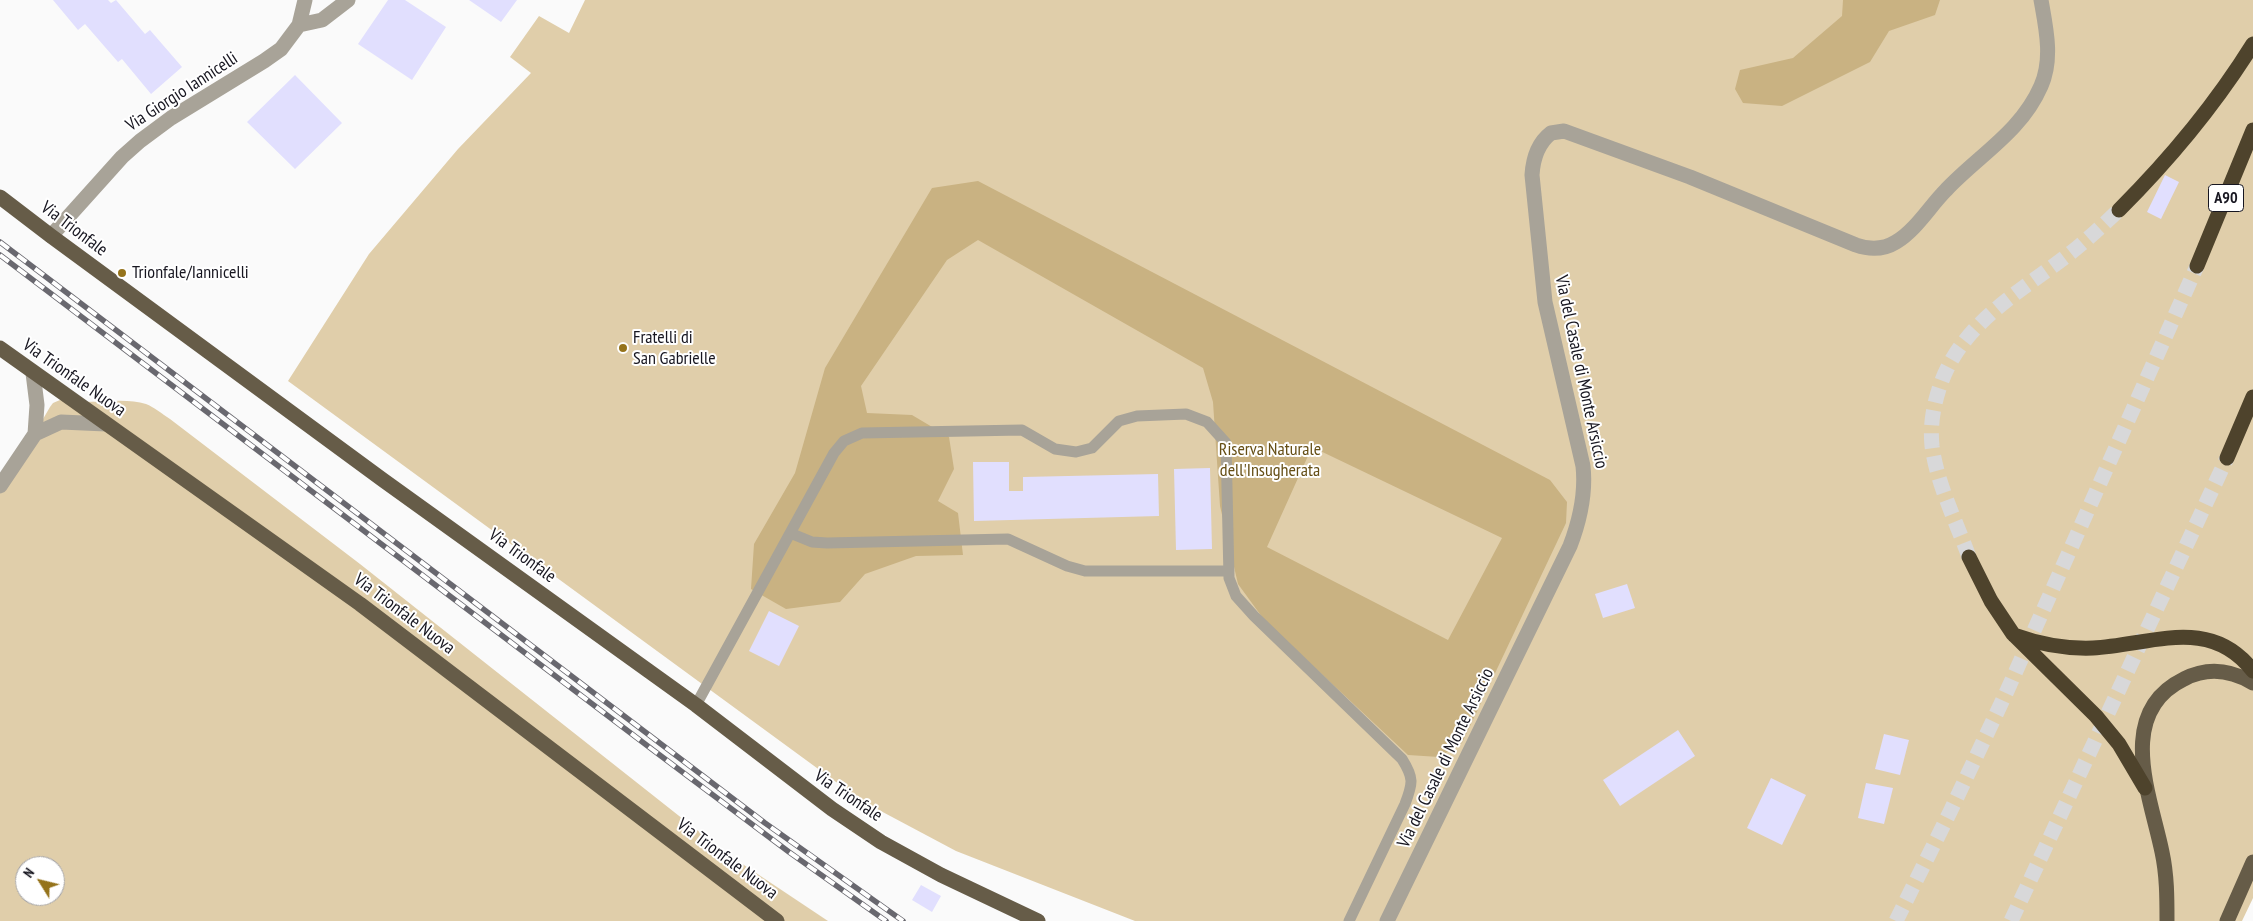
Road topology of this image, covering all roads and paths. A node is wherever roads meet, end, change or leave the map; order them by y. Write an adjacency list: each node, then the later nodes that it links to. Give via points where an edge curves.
1 (305, 0): 4 (street, Via Giorgio Iannicelli)
2 (348, 0): 4 (street, via 322,20)
3 (2041, 0): 30 (street, Via del Casale di Monte Arsiccio, via 2047,58 2041,86 2030,106 2005,138 1954,181 1902,238 1887,246 1856,245 1690,177 1570,133 1555,131 1544,139 1534,160 1532,186 1547,313 1583,466 1582,510 1570,546)
4 (299, 25): 9 (street, Via Giorgio Iannicelli, via 272,56 135,144)
5 (2253, 44): 8 (highway, via 2230,81 2192,130)
6 (2253, 130): 10 (highway, A90)
7 (0, 197): 9 (main road, Via Trionfale)
8 (2119, 210)
9 (51, 236): 24 (main road, Via Trionfale)
10 (2197, 266)
11 (0, 348): 12 (main road, Via Trionfale Nuova)
12 (34, 373): 14 (main road, Via Trionfale Nuova); 15 (street)
13 (2253, 397): 16 (highway)
14 (106, 424): 15 (street, via 62,422); 27 (main road, Via Trionfale Nuova, via 360,604)
15 (35, 434): 17 (street)
16 (2227, 458)
17 (0, 486)
18 (790, 533): 20 (lane, via 812,542 827,543 1008,540 1085,571); 20 (lane, via 834,453 844,441 862,433 1022,430 1055,449 1076,452 1092,448 1119,421 1137,416 1186,414 1207,422 1226,443); 24 (lane)
19 (1969, 557): 21 (highway, via 1990,601)
20 (1229, 571): 29 (lane, via 1236,596 1254,616 1402,758 1411,773 1412,786 1405,804)
21 (2013, 634): 22 (highway, via 2042,643 2079,648 2171,638 2206,639 2230,648); 25 (highway, via 2096,716)
22 (2253, 671)
23 (2253, 682): 25 (main road, via 2238,675 2214,671 2187,677 2168,689 2152,709 2144,733)
24 (696, 705): 28 (main road, Via Trionfale, via 797,784 868,833 941,875)
25 (2145, 788): 31 (main road, via 2164,860)
26 (2253, 862): 32 (main road)
27 (777, 921)
28 (1038, 921)
29 (1349, 921)
30 (1387, 921)
31 (2167, 921)
32 (2227, 921)

